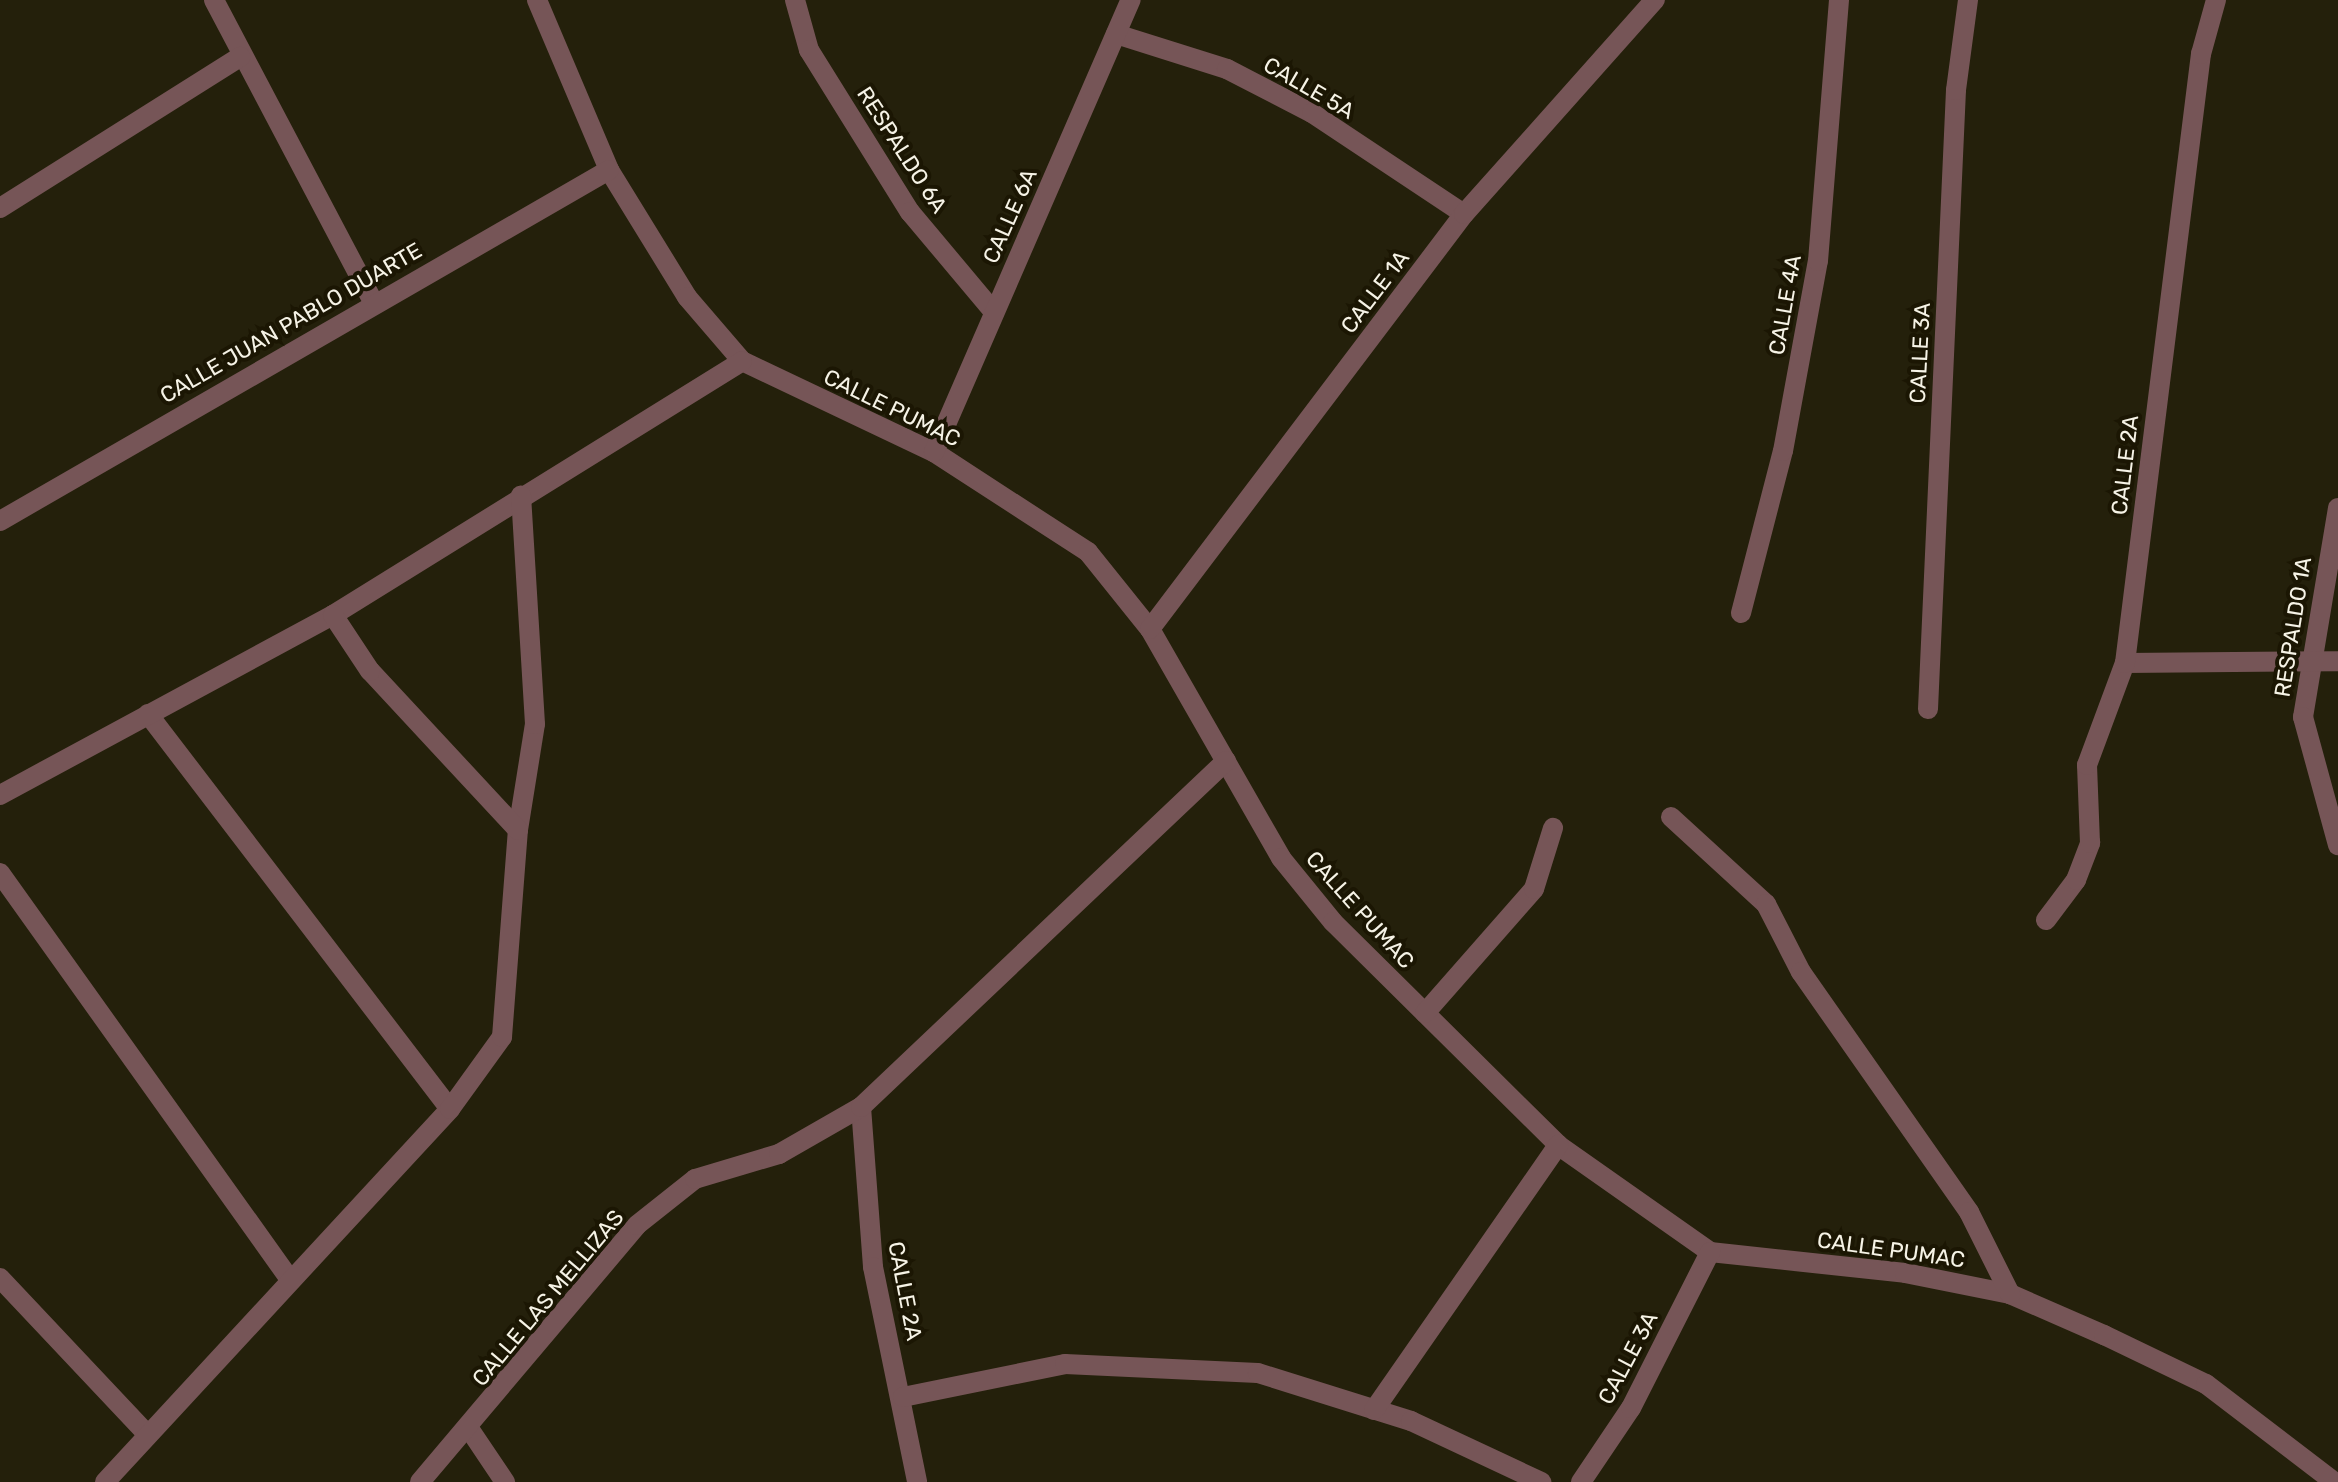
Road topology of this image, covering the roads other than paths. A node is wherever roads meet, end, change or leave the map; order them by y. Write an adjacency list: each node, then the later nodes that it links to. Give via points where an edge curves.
1 (214, 0): 10 (street)
2 (537, 0): 11 (street, CALLE PUMAC)
3 (795, 0): 15 (street, RESPALDO 6A, via 809,50 910,212)
4 (1131, 0): 9 (street, CALLE 6A)
5 (1655, 0): 13 (street, CALLE 1A)
6 (1839, 0): 21 (street, CALLE 4A, via 1818,261 1783,451)
7 (1968, 0): 27 (street, CALLE 3A, via 1956,90)
8 (2216, 0): 25 (street, CALLE 2A, via 2201,54)
9 (1116, 34): 13 (street, CALLE 5A, via 1256,84); 15 (street, CALLE 6A)
10 (240, 57): 12 (street); 14 (street)
11 (609, 170): 14 (street, CALLE JUAN PABLO DUARTE); 16 (street, CALLE PUMAC, via 687,297)
12 (0, 208)
13 (1464, 214): 23 (street, CALLE 1A)
14 (373, 301): 20 (street, CALLE JUAN PABLO DUARTE)
15 (994, 312): 17 (street, CALLE 6A)
16 (742, 361): 17 (street, CALLE PUMAC); 18 (street)
17 (934, 452): 23 (street, CALLE PUMAC, via 1088,552)
18 (521, 495): 22 (street); 33 (street, via 535,724)
19 (2338, 508): 26 (street, RESPALDO 1A)
20 (0, 521)
21 (1741, 613)
22 (333, 615): 28 (street); 33 (street, via 370,671)
23 (1150, 629): 29 (street, CALLE PUMAC)
24 (2338, 661): 26 (street)
25 (2125, 663): 26 (street); 36 (street, CALLE 2A, via 2087,765 2090,843 2076,880)
26 (2306, 665): 34 (street, RESPALDO 1A, via 2303,717)
27 (1928, 709)
28 (148, 714): 30 (street); 39 (street)
29 (1226, 761): 37 (street, CALLE PUMAC, via 1281,858 1333,922); 38 (street, CALLE LAS MELLIZAS)
30 (0, 795)
31 (1671, 817): 44 (street, via 1766,904 1801,972 1969,1212)
32 (1553, 828): 37 (street, via 1534,889)
33 (518, 830): 39 (street, via 502,1037)
34 (2338, 845)
35 (0, 873): 43 (street)
36 (2046, 920)
37 (1425, 1013): 40 (street, CALLE PUMAC)
38 (861, 1107): 45 (street, CALLE 2A, via 873,1267); 47 (street, CALLE LAS MELLIZAS, via 779,1154 695,1179 637,1225)
39 (450, 1109): 43 (street)
40 (1558, 1145): 41 (street, CALLE PUMAC); 46 (street)
41 (1710, 1252): 44 (street, CALLE PUMAC, via 1905,1273); 54 (street, CALLE 3A, via 1631,1408)
42 (0, 1278): 48 (street)
43 (290, 1279): 48 (street)
44 (2010, 1294): 55 (street, CALLE PUMAC, via 2206,1384)
45 (903, 1397): 46 (street, via 1065,1364 1258,1373); 52 (street, CALLE 2A)
46 (1374, 1410): 53 (street)
47 (470, 1430): 50 (street, CALLE LAS MELLIZAS); 51 (street)
48 (147, 1434): 49 (street)
49 (105, 1482)
50 (420, 1482)
51 (505, 1482)
52 (917, 1482)
53 (1541, 1482)
54 (1581, 1482)
55 (2334, 1482)

